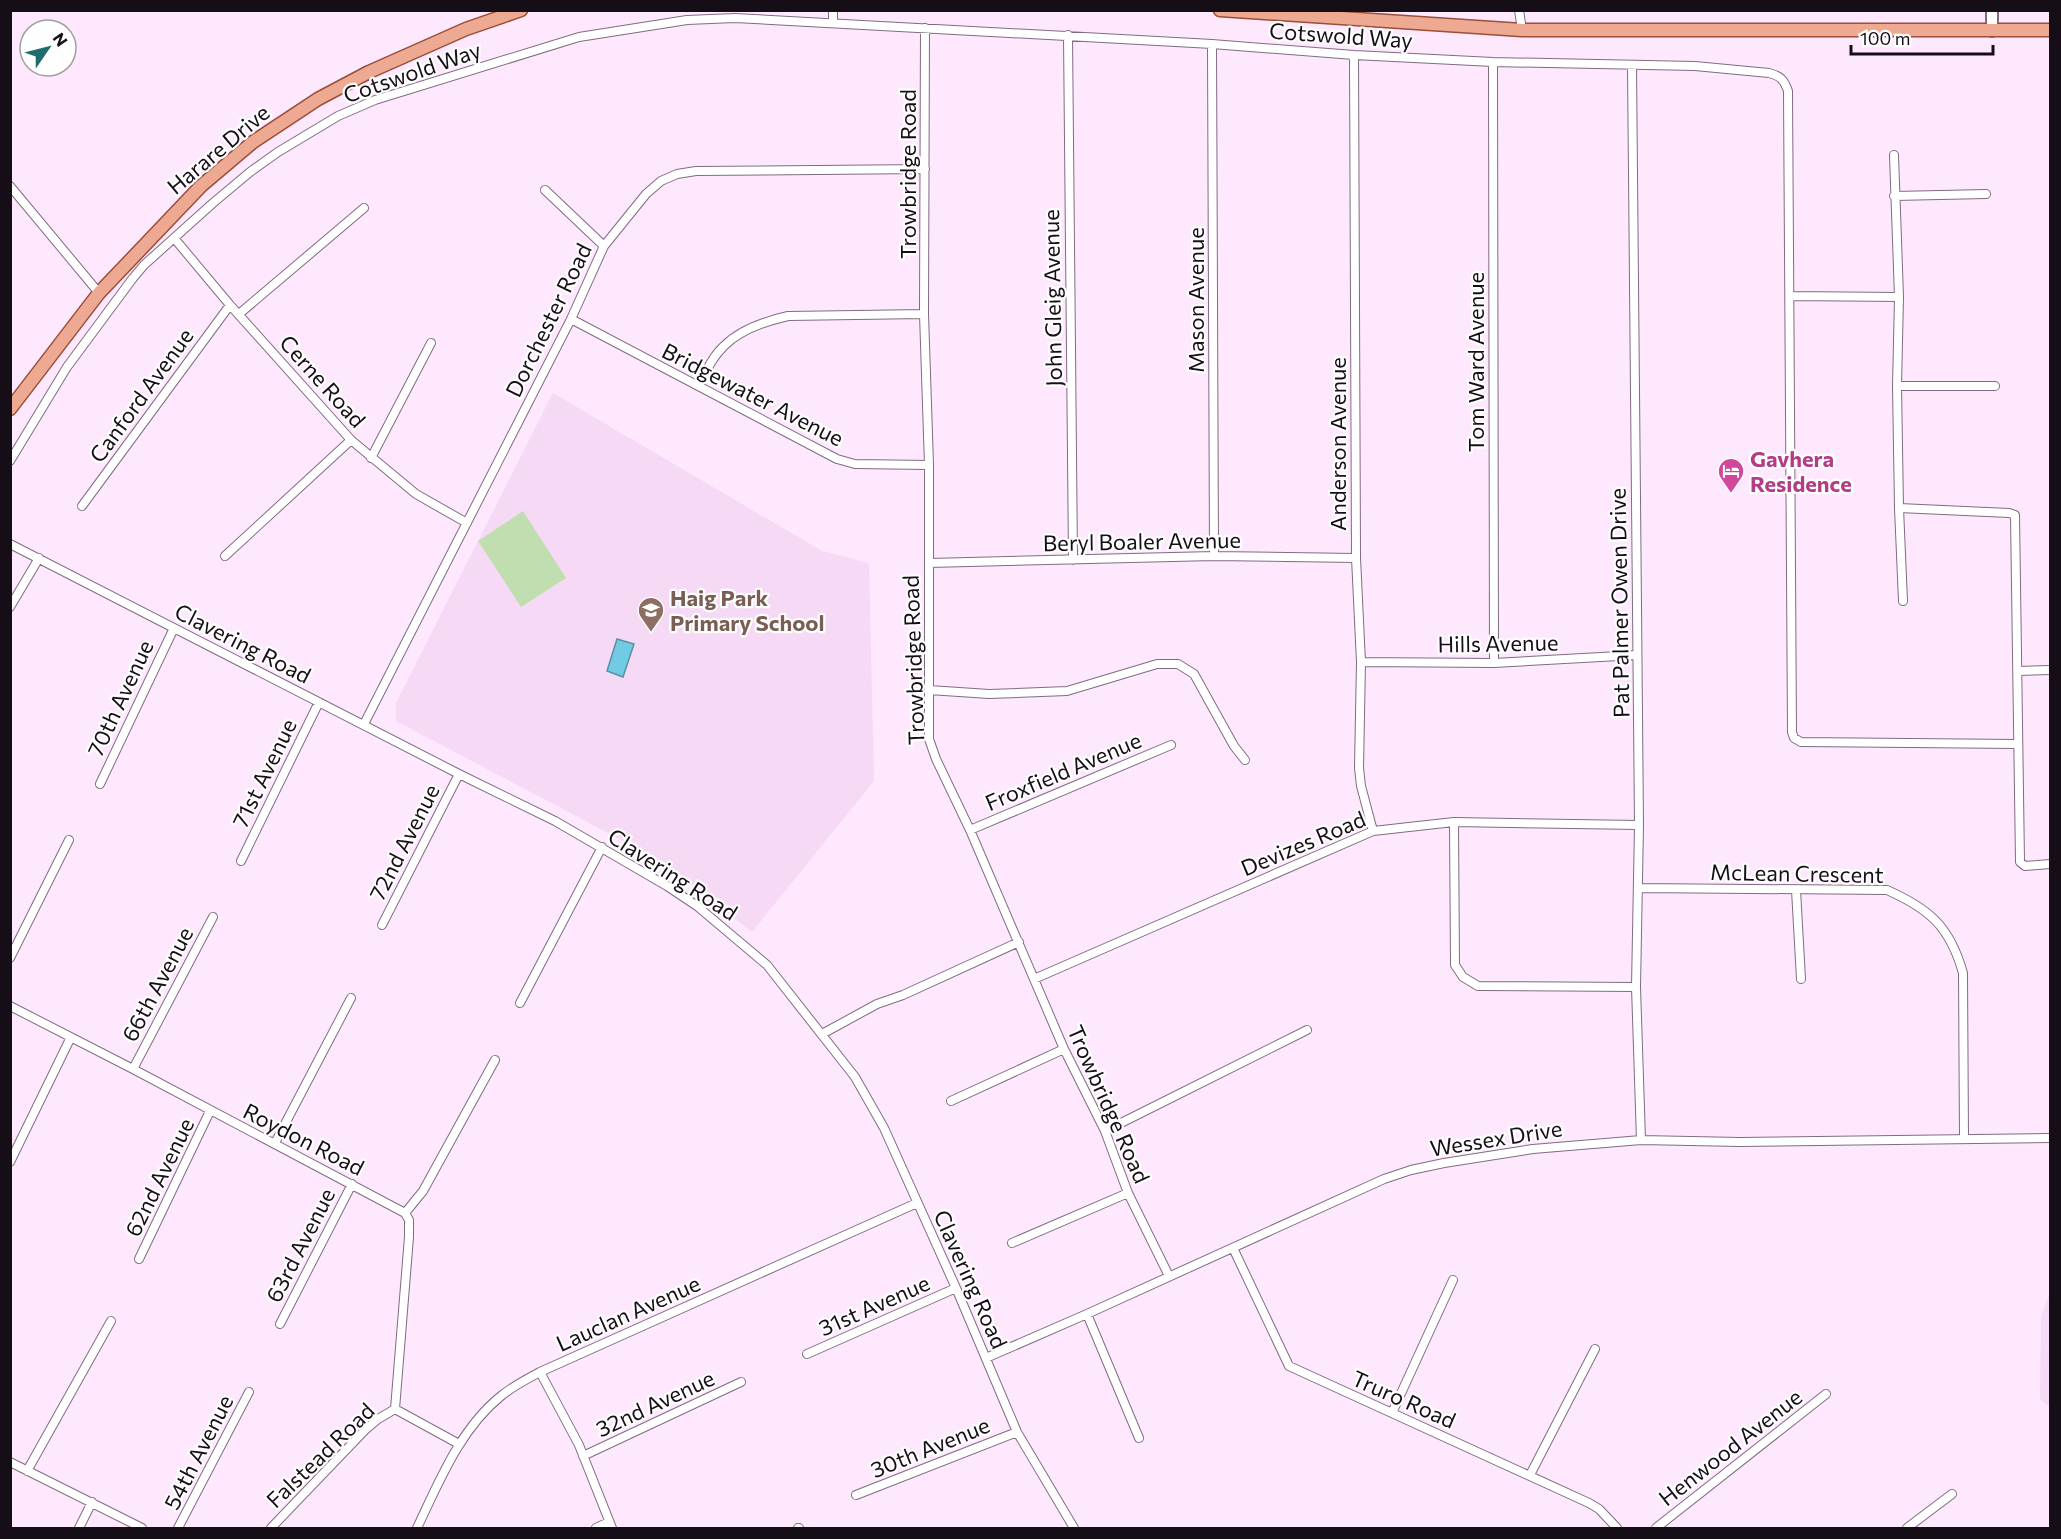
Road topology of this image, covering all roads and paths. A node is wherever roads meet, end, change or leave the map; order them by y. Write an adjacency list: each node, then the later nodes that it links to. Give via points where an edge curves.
1 (521, 10): 25 (main road, Harare Drive, via 466,29 369,72 269,131 201,186)
2 (833, 10): 6 (street)
3 (1220, 10): 8 (main road)
4 (1519, 10): 8 (street)
5 (1992, 10): 10 (street)
6 (833, 22): 7 (street, Cotswold Way); 23 (street, Cotswold Way, via 687,20 579,37 375,99 278,152)
7 (925, 28): 11 (street, Cotswold Way); 17 (street, Trowbridge Road)
8 (1522, 30): 10 (main road)
9 (2050, 30): 10 (main road)
10 (1992, 31)
11 (1068, 35): 12 (street, Cotswold Way); 49 (street, John Gleig Avenue)
12 (1212, 44): 13 (street, Cotswold Way); 46 (street, Mason Avenue)
13 (1354, 55): 14 (street, Cotswold Way); 48 (street, Anderson Avenue)
14 (1493, 62): 15 (street, Cotswold Way); 56 (street, Tom Ward Avenue)
15 (1632, 66): 26 (street, Cotswold Way, via 1719,68 1769,73 1785,81); 54 (street, Pat Palmer Owen Drive)
16 (1894, 155): 21 (street)
17 (925, 169): 24 (street, Dorchester Road, via 677,174 646,194); 30 (street, Trowbridge Road)
18 (10, 186): 25 (street)
19 (545, 190): 24 (street)
20 (1986, 194): 21 (street)
21 (1894, 196): 27 (street)
22 (364, 208): 29 (street)
23 (174, 238): 28 (street, Cerne Road); 39 (street, Cotswold Way, via 133,278 66,367)
24 (604, 246): 31 (street, Dorchester Road)
25 (99, 293): 36 (main road, Harare Drive)
26 (1790, 296): 27 (street); 62 (street, via 1794,738)
27 (1899, 297): 34 (street)
28 (230, 305): 29 (street, Cerne Road); 41 (street, Canford Avenue)
29 (239, 314): 37 (street, Cerne Road)
30 (924, 314): 33 (street, via 796,315 766,321 724,345); 40 (street, Trowbridge Road)
31 (570, 319): 33 (street, Bridgewater Avenue); 43 (street, Dorchester Road)
32 (431, 343): 38 (street)
33 (699, 386): 40 (street, Bridgewater Avenue, via 837,459 855,464)
34 (1897, 386): 35 (street); 42 (street)
35 (1995, 386)
36 (10, 409)
37 (351, 440): 38 (street, Cerne Road); 45 (street)
38 (371, 458): 43 (street, Cerne Road, via 416,494)
39 (10, 461)
40 (929, 465): 50 (street, Trowbridge Road)
41 (82, 506)
42 (1899, 508): 51 (street); 57 (street, via 2015,515)
43 (467, 523): 61 (street, Dorchester Road)
44 (10, 544): 47 (street, Clavering Road)
45 (225, 556)
46 (1214, 556): 48 (street, Beryl Boaler Avenue); 49 (street, Beryl Boaler Avenue)
47 (39, 558): 52 (street); 53 (street, Clavering Road)
48 (1356, 558): 55 (street, Anderson Avenue)
49 (1072, 560): 50 (street, Beryl Boaler Avenue)
50 (928, 562): 59 (street, Trowbridge Road)
51 (1903, 601)
52 (10, 607)
53 (174, 628): 60 (street, Clavering Road); 66 (street, 70th Avenue)
54 (1637, 655): 56 (street, Hills Avenue); 68 (street, Pat Palmer Owen Drive)
55 (1361, 662): 56 (street, Hills Avenue); 70 (street, Anderson Avenue, via 1359,768)
56 (1494, 663)
57 (2018, 670): 58 (street); 62 (street)
58 (2050, 670)
59 (929, 690): 64 (street, via 989,694 1067,691 1157,664 1178,664 1194,674); 69 (street, Trowbridge Road, via 929,740)
60 (319, 702): 61 (street, Clavering Road); 73 (street, 71st Avenue)
61 (364, 724): 65 (street, Clavering Road)
62 (2018, 744): 74 (street, via 2020,862 2025,866)
63 (1171, 745): 69 (street, Froxfield Avenue)
64 (1245, 760)
65 (459, 774): 72 (street, Clavering Road); 78 (street, 72nd Avenue)
66 (100, 784)
67 (1454, 822): 68 (street, Devizes Road); 70 (street, Devizes Road); 83 (street, via 1455,966 1463,977 1478,986)
68 (1640, 825): 75 (street, Pat Palmer Owen Drive)
69 (970, 830): 79 (street, Trowbridge Road)
70 (1374, 831): 81 (street, Devizes Road)
71 (69, 840): 80 (street)
72 (602, 847): 85 (street); 88 (street, Clavering Road, via 719,922 768,965)
73 (241, 861)
74 (2050, 864)
75 (1638, 888): 76 (street, McLean Crescent); 83 (street, Pat Palmer Owen Drive)
76 (1796, 890): 82 (street); 97 (street, McLean Crescent, via 1887,890 1927,911 1950,939 1963,973)
77 (213, 917): 92 (street, 66th Avenue)
78 (382, 926)
79 (1019, 942): 81 (street, Trowbridge Road); 88 (street, via 877,1004)
80 (10, 958)
81 (1035, 979): 90 (street, Trowbridge Road)
82 (1801, 979)
83 (1636, 987): 98 (street, Pat Palmer Owen Drive)
84 (351, 998): 99 (street)
85 (520, 1003)
86 (10, 1006): 89 (street, Roydon Road)
87 (1307, 1030): 95 (street)
88 (822, 1034): 103 (street, Clavering Road, via 855,1077 884,1128)
89 (70, 1039): 92 (street, Roydon Road); 100 (street)
90 (1064, 1049): 93 (street); 95 (street, Trowbridge Road)
91 (495, 1060): 104 (street, via 423,1191)
92 (133, 1069): 94 (street, Roydon Road)
93 (951, 1101)
94 (210, 1111): 99 (street, Roydon Road); 107 (street, 62nd Avenue)
95 (1105, 1131): 102 (street, Trowbridge Road)
96 (2050, 1138): 97 (street, Wessex Drive)
97 (1964, 1139): 98 (street, Wessex Drive)
98 (1641, 1140): 106 (street, Wessex Drive, via 1533,1149 1411,1170)
99 (275, 1143): 101 (street, Roydon Road)
100 (10, 1162)
101 (352, 1184): 104 (street, Roydon Road); 113 (street, 63rd Avenue)
102 (1128, 1193): 105 (street); 108 (street, Trowbridge Road)
103 (917, 1203): 110 (street, Clavering Road); 117 (street, Lauclan Avenue)
104 (405, 1213): 121 (street, via 409,1237)
105 (1012, 1243)
106 (1233, 1248): 108 (street, Wessex Drive); 122 (street, Truro Road, via 1289,1366)
107 (139, 1259)
108 (1169, 1276): 111 (street, Wessex Drive)
109 (1453, 1280): 122 (street)
110 (956, 1288): 115 (street, 31st Avenue); 116 (street, Clavering Road)
111 (1087, 1314): 116 (street, Wessex Drive); 124 (street)
112 (111, 1321): 128 (street)
113 (280, 1323)
114 (1595, 1349): 129 (street)
115 (807, 1354)
116 (986, 1358): 123 (street, Clavering Road)
117 (540, 1372): 125 (street, Lauclan Avenue, via 498,1398); 126 (street)
118 (741, 1382): 126 (street, 32nd Avenue)
119 (249, 1392): 136 (street, 54th Avenue)
120 (1826, 1394): 142 (street, Henwood Avenue)
121 (395, 1409): 125 (street); 137 (street, Falstead Road, via 365,1430)
122 (1392, 1413): 129 (street, Truro Road)
123 (1017, 1432): 131 (street, 30th Avenue); 140 (street, Clavering Road)
124 (1139, 1438)
125 (459, 1444): 138 (street, Lauclan Avenue)
126 (584, 1456): 133 (street)
127 (10, 1462): 128 (street)
128 (27, 1471): 132 (street)
129 (1530, 1475): 141 (street, Truro Road, via 1599,1509)
130 (1952, 1494): 143 (street)
131 (856, 1495)
132 (92, 1502): 134 (street); 135 (street)
133 (610, 1526): 139 (street)
134 (79, 1528)
135 (142, 1528)
136 (178, 1528)
137 (271, 1528)
138 (417, 1528)
139 (596, 1528)
140 (1074, 1528)
141 (1617, 1528)
142 (1656, 1528)
143 (1907, 1528)

